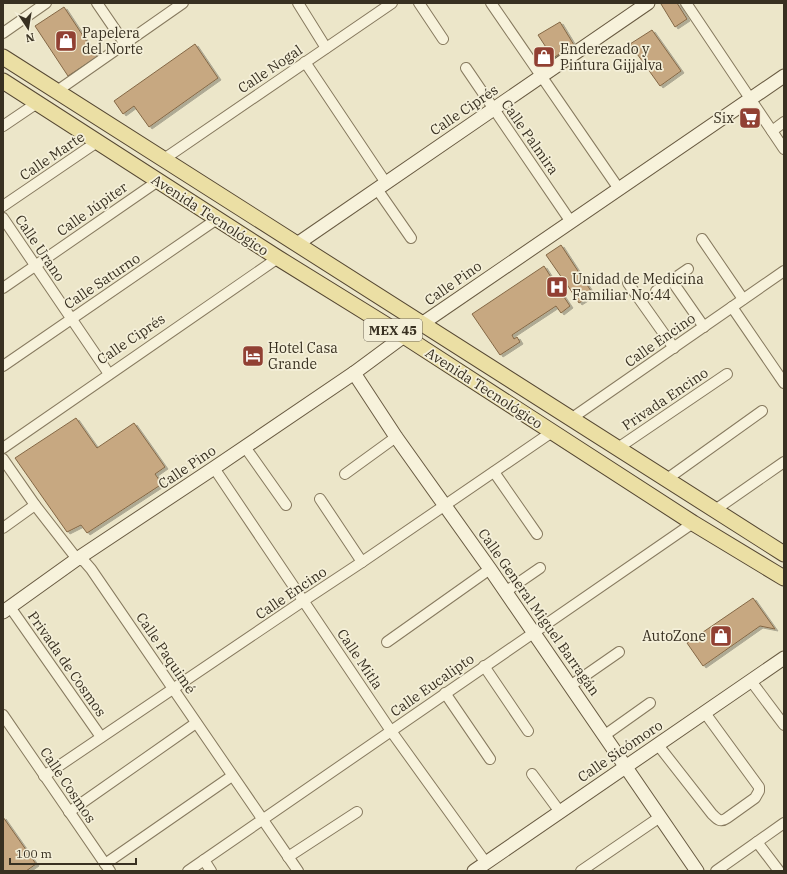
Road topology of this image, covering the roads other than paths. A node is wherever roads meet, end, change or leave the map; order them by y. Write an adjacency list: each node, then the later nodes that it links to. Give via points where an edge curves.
1 (46, 3): 10 (street)
2 (97, 3): 12 (street)
3 (184, 3): 12 (street)
4 (298, 3): 13 (street)
5 (419, 3): 11 (street)
6 (491, 3): 17 (street)
7 (686, 3): 21 (street)
8 (385, 5): 13 (street, Calle Nogal)
9 (640, 5): 17 (street, Calle Ciprés)
10 (3, 33)
11 (443, 39)
12 (125, 44): 20 (street)
13 (326, 48): 15 (street, Calle Nogal)
14 (3, 56): 20 (main road, Avenida Tecnológico / MEX 45)
15 (305, 62): 29 (street, Calle Nogal); 31 (street)
16 (466, 68): 23 (street, Calle Palmira)
17 (541, 76): 23 (street, Calle Ciprés); 32 (street)
18 (784, 76): 21 (street, Calle Pino)
19 (3, 81): 22 (main road, Avenida Tecnológico / MEX 45)
20 (57, 91): 29 (main road, Avenida Tecnológico / MEX 45)
21 (750, 98): 26 (street); 32 (street, Calle Pino)
22 (37, 103): 25 (street); 27 (main road, Avenida Tecnológico / MEX 45)
23 (493, 109): 31 (street, Calle Ciprés); 36 (street, Calle Palmira)
24 (784, 122): 26 (street)
25 (3, 126)
26 (772, 131): 28 (street)
27 (97, 142): 30 (main road, Avenida Tecnológico / MEX 45); 33 (street, Calle Marte)
28 (784, 149)
29 (164, 159): 39 (main road, Avenida Tecnológico / MEX 45)
30 (158, 181): 35 (main road, Avenida Tecnológico / MEX 45); 41 (street, Calle Júpiter)
31 (382, 186): 37 (street); 39 (street, Calle Ciprés)
32 (619, 189): 36 (street, Calle Pino)
33 (3, 206)
34 (3, 218): 41 (street, Calle Urano)
35 (217, 219): 40 (main road, Avenida Tecnológico / MEX 45); 50 (street, Calle Saturno)
36 (571, 222): 51 (street, Calle Pino)
37 (411, 238)
38 (702, 239): 48 (street)
39 (297, 244): 51 (main road, Avenida Tecnológico / MEX 45)
40 (278, 258): 53 (main road, Avenida Tecnológico / MEX 45); 57 (street, Calle Ciprés)
41 (35, 266): 46 (street, Calle Júpiter); 50 (street, Calle Urano)
42 (688, 270): 44 (street)
43 (784, 272): 48 (street, Calle Encino)
44 (672, 281): 47 (street); 52 (street)
45 (628, 283): 54 (street)
46 (3, 288)
47 (656, 291)
48 (743, 300): 49 (street, Calle Encino)
49 (732, 307): 52 (street, Calle Encino); 59 (street)
50 (72, 319): 55 (street, Calle Saturno); 57 (street, Calle Urano)
51 (422, 323): 53 (street, Calle Pino); 61 (main road, Avenida Tecnológico / MEX 45)
52 (704, 327): 54 (street, Calle Encino)
53 (404, 336): 56 (street, Calle Pino); 62 (main road, Avenida Tecnológico / MEX 45)
54 (674, 348): 61 (street, Calle Encino)
55 (3, 366)
56 (354, 373): 63 (street, Calle General Miguel Barragán); 64 (street, Calle Pino)
57 (109, 374): 65 (street, Calle Ciprés)
58 (727, 374): 66 (street, Privada Encino)
59 (784, 383)
60 (762, 411): 72 (street)
61 (572, 418): 66 (main road, Avenida Tecnológico / MEX 45)
62 (552, 432): 70 (street, Calle Encino); 78 (main road, Avenida Tecnológico / MEX 45)
63 (396, 437): 71 (street); 76 (street, Calle General Miguel Barragán)
64 (245, 447): 69 (street, Calle Pino); 75 (street)
65 (3, 448)
66 (618, 448): 72 (main road, Avenida Tecnológico / MEX 45)
67 (3, 459): 74 (street, Calle Paquimé)
68 (784, 462): 77 (street)
69 (214, 468): 82 (street, Calle Pino); 88 (street, Calle Mitla)
70 (494, 472): 76 (street, Calle Encino); 80 (street)
71 (345, 474)
72 (667, 479): 77 (main road, Avenida Tecnológico / MEX 45)
73 (320, 499): 83 (street)
74 (35, 505): 79 (street); 82 (street, Calle Paquimé)
75 (286, 505)
76 (445, 505): 83 (street, Calle Encino); 85 (street, Calle General Miguel Barragán)
77 (715, 510): 81 (main road, Avenida Tecnológico / MEX 45)
78 (693, 522): 86 (main road, Avenida Tecnológico / MEX 45); 90 (street, Calle Eucalipto)
79 (3, 528)
80 (537, 534)
81 (784, 554)
82 (77, 559): 89 (street, Calle Pino); 97 (street, Calle Paquimé, via 84,561 91,569)
83 (362, 562): 88 (street, Calle Encino)
84 (540, 568): 87 (street)
85 (490, 569): 87 (street, Calle General Miguel Barragán); 91 (street)
86 (784, 578)
87 (505, 592): 90 (street, Calle General Miguel Barragán)
88 (303, 600): 97 (street, Calle Encino); 104 (street, Calle Mitla)
89 (7, 610): 107 (street, Privada de Cosmos)
90 (534, 632): 94 (street, Calle Eucalipto); 96 (street, Calle General Miguel Barragán)
91 (387, 642)
92 (619, 652): 96 (street)
93 (784, 658): 95 (street, Calle Sicómoro)
94 (484, 666): 98 (street, Calle Eucalipto); 105 (street)
95 (751, 681): 100 (street, Calle Sicómoro); 103 (street)
96 (570, 686): 106 (street, Calle General Miguel Barragán)
97 (173, 689): 102 (street, Calle Paquimé); 107 (street, Calle Encino)
98 (445, 693): 104 (street, Calle Eucalipto); 109 (street)
99 (650, 703): 106 (street)
100 (704, 713): 108 (street, Calle Sicómoro); 108 (street, via 759,791 755,798 723,821 712,814)
101 (3, 716): 112 (street, Calle Cosmos)
102 (196, 723): 113 (street, Calle Paquimé); 114 (street)
103 (784, 725)
104 (391, 730): 118 (street, Calle Eucalipto); 123 (street, Calle Mitla)
105 (528, 731)
106 (605, 736): 110 (street, Calle General Miguel Barragán)
107 (101, 737): 112 (street, Calle Encino)
108 (658, 745): 110 (street, Calle Sicómoro)
109 (490, 758)
110 (626, 767): 116 (street, Calle Sicómoro); 117 (street, Calle General Miguel Barragán)
111 (532, 774): 116 (street)
112 (44, 776): 114 (street, Calle Cosmos)
113 (232, 776): 118 (street, Calle Paquimé); 124 (street)
114 (69, 812): 124 (street, Calle Cosmos)
115 (357, 812): 121 (street)
116 (560, 812): 123 (street, Calle Sicómoro)
117 (660, 817): 125 (street, Calle General Miguel Barragán); 130 (street)
118 (262, 819): 121 (street, Calle Paquimé); 122 (street, Calle Eucalipto)
119 (784, 822): 120 (street)
120 (757, 842): 131 (street); 132 (street)
121 (288, 857): 128 (street, Calle Paquimé)
122 (204, 860): 126 (street, Calle Eucalipto); 127 (street)
123 (486, 863): 129 (street, Calle Sicómoro)
124 (107, 867)
125 (692, 869)
126 (188, 871)
127 (211, 871)
128 (298, 871)
129 (474, 871)
130 (581, 871)
131 (716, 871)
132 (779, 871)

